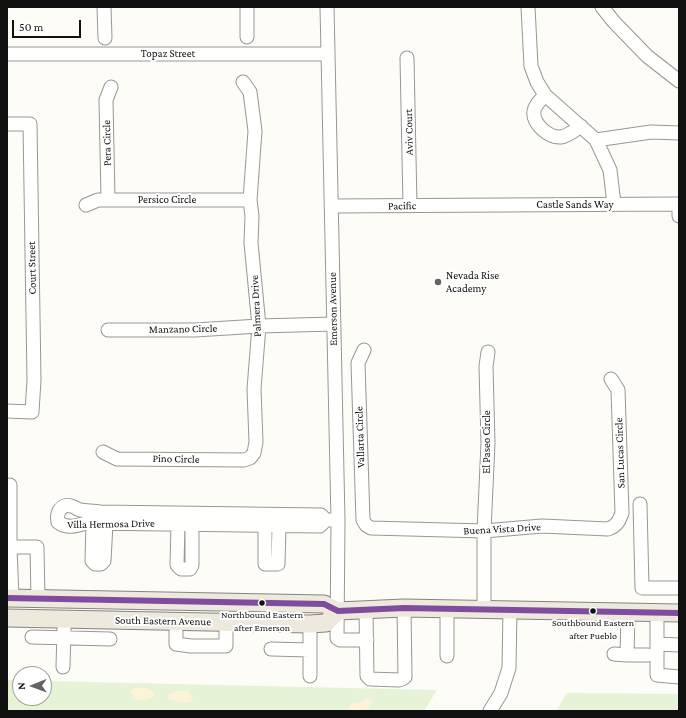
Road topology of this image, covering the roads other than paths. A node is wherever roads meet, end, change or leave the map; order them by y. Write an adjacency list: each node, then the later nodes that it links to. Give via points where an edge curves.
1 (104, 7): 7 (street)
2 (247, 7): 6 (street)
3 (327, 7): 9 (street, Emerson Avenue)
4 (528, 7): 14 (street, via 531,66 536,82)
5 (602, 7): 11 (street, via 647,56)
6 (247, 37)
7 (105, 38)
8 (7, 54): 9 (street, Topaz Street)
9 (328, 54): 25 (street, Emerson Avenue)
10 (407, 58): 26 (street, Aviv Court)
11 (679, 81)
12 (242, 82): 20 (street, Palmera Drive, via 250,92 255,131)
13 (111, 87): 19 (street, Pera Circle, via 106,100)
14 (545, 95): 16 (street); 16 (street, via 534,112 543,130 554,137 563,136)
15 (8, 122): 34 (street, Court Street, via 30,124 34,380 32,412)
16 (581, 126): 18 (street)
17 (679, 133): 18 (street, via 651,132)
18 (596, 140): 21 (street, via 610,170)
19 (108, 200): 20 (street, Persico Circle); 23 (street, Persico Circle, via 98,200)
20 (250, 200): 29 (street, Palmera Drive, via 251,243)
21 (614, 204): 22 (street, Castle Sands Way); 24 (street, Castle Sands Way)
22 (679, 204): 27 (street)
23 (86, 205)
24 (472, 205): 26 (street, Pacific)
25 (331, 206): 26 (street, Pacific); 28 (street, Emerson Avenue)
26 (410, 206)
27 (679, 216)
28 (334, 324): 29 (street, Manzano Circle); 40 (street, Emerson Avenue)
29 (259, 326): 30 (street, Manzano Circle, via 195,330); 36 (street, Palmera Drive, via 254,389 256,442)
30 (108, 330)
31 (364, 350): 41 (street, Vallarta Circle, via 358,363 363,520)
32 (488, 352): 43 (street, El Paseo Circle, via 488,443)
33 (611, 379): 42 (street, San Lucas Circle, via 618,390 622,513)
34 (7, 411)
35 (104, 452): 36 (street, Pino Circle, via 117,459)
36 (250, 458)
37 (10, 485): 44 (street)
38 (640, 504): 45 (street, via 642,588)
39 (99, 520): 40 (street, Villa Hermosa Drive, via 272,522 321,514)
40 (332, 520): 52 (street, Emerson Avenue)
41 (366, 524): 43 (street, Buena Vista Drive, via 372,528)
42 (614, 527): 43 (street, Buena Vista Drive, via 608,529 542,526)
43 (484, 532): 50 (street, El Paseo Circle)
44 (10, 547): 46 (street); 47 (street, via 37,547)
45 (679, 588)
46 (9, 598): 47 (main road, South Eastern Avenue)
47 (38, 599): 52 (main road, South Eastern Avenue, via 324,604)
48 (404, 608): 49 (main road, South Eastern Avenue); 53 (main road, South Eastern Avenue); 65 (street, via 405,677 370,679 367,676)
49 (447, 609): 50 (main road, South Eastern Avenue); 71 (street)
50 (484, 610): 51 (main road, South Eastern Avenue)
51 (510, 610): 54 (main road, South Eastern Avenue); 75 (street, via 509,668 501,693)
52 (338, 611): 53 (main road, South Eastern Avenue); 61 (main road, South Eastern Avenue, via 326,623); 65 (street, Emerson Avenue, via 340,640)
53 (366, 611): 65 (street)
54 (628, 612): 55 (main road, South Eastern Avenue); 70 (street, via 621,654)
55 (657, 613): 56 (main road, South Eastern Avenue); 66 (street)
56 (679, 613)
57 (7, 618): 58 (main road, South Eastern Avenue)
58 (64, 619): 59 (main road, South Eastern Avenue); 63 (street)
59 (176, 621): 60 (main road, South Eastern Avenue); 60 (street, via 176,644 191,646 226,646)
60 (226, 622): 61 (main road, South Eastern Avenue)
61 (310, 624): 69 (street)
62 (32, 637): 63 (street)
63 (64, 637): 64 (street); 72 (street)
64 (110, 639)
65 (367, 640)
66 (657, 644): 67 (street); 74 (street, via 657,675)
67 (679, 645)
68 (271, 649): 69 (street)
69 (310, 650): 73 (street)
70 (648, 655)
71 (447, 656)
72 (63, 667)
73 (310, 676)
74 (679, 677)
75 (490, 711)

